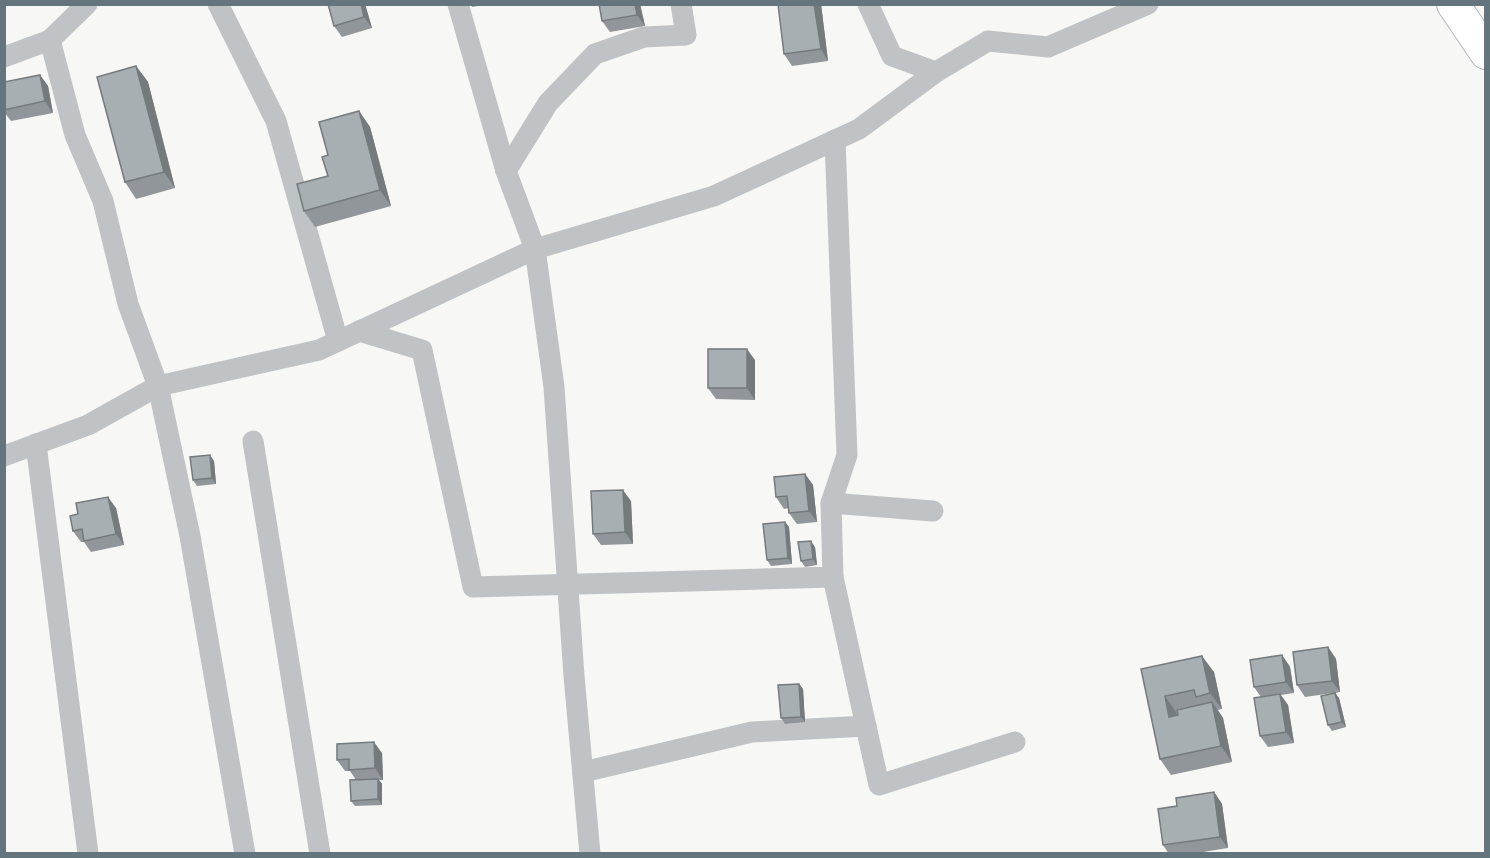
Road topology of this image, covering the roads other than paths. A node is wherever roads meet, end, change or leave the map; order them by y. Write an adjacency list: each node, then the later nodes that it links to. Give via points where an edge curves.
1 (87, 4): 8 (street)
2 (218, 4): 16 (street, via 276,121)
3 (458, 4): 13 (street)
4 (681, 4): 13 (street, via 686,34 644,37 595,54 549,103)
5 (868, 4): 11 (street, via 892,56)
6 (1148, 4): 11 (street, via 1048,47 988,41)
7 (1453, 4): 9 (street)
8 (51, 40): 10 (street); 17 (street, via 75,135 103,201 128,303)
9 (1485, 53)
10 (4, 57)
11 (936, 72): 12 (street, via 859,129)
12 (835, 140): 14 (street, via 714,196); 21 (street, via 847,455)
13 (506, 171): 14 (street)
14 (535, 249): 15 (street); 24 (street, via 554,387)
15 (358, 331): 16 (street); 24 (street, via 422,350 473,587)
16 (338, 341): 17 (street, via 319,350)
17 (158, 386): 19 (street, via 88,425); 29 (street, via 190,536)
18 (253, 441): 30 (street)
19 (36, 444): 20 (street); 28 (street)
20 (4, 456)
21 (831, 503): 22 (street); 23 (street)
22 (933, 511)
23 (833, 577): 24 (street); 25 (street)
24 (568, 585): 27 (street)
25 (866, 726): 26 (street, via 879,785); 27 (street, via 753,732)
26 (1015, 742)
27 (583, 772): 31 (street)
28 (88, 854)
29 (245, 854)
30 (321, 854)
31 (590, 854)

